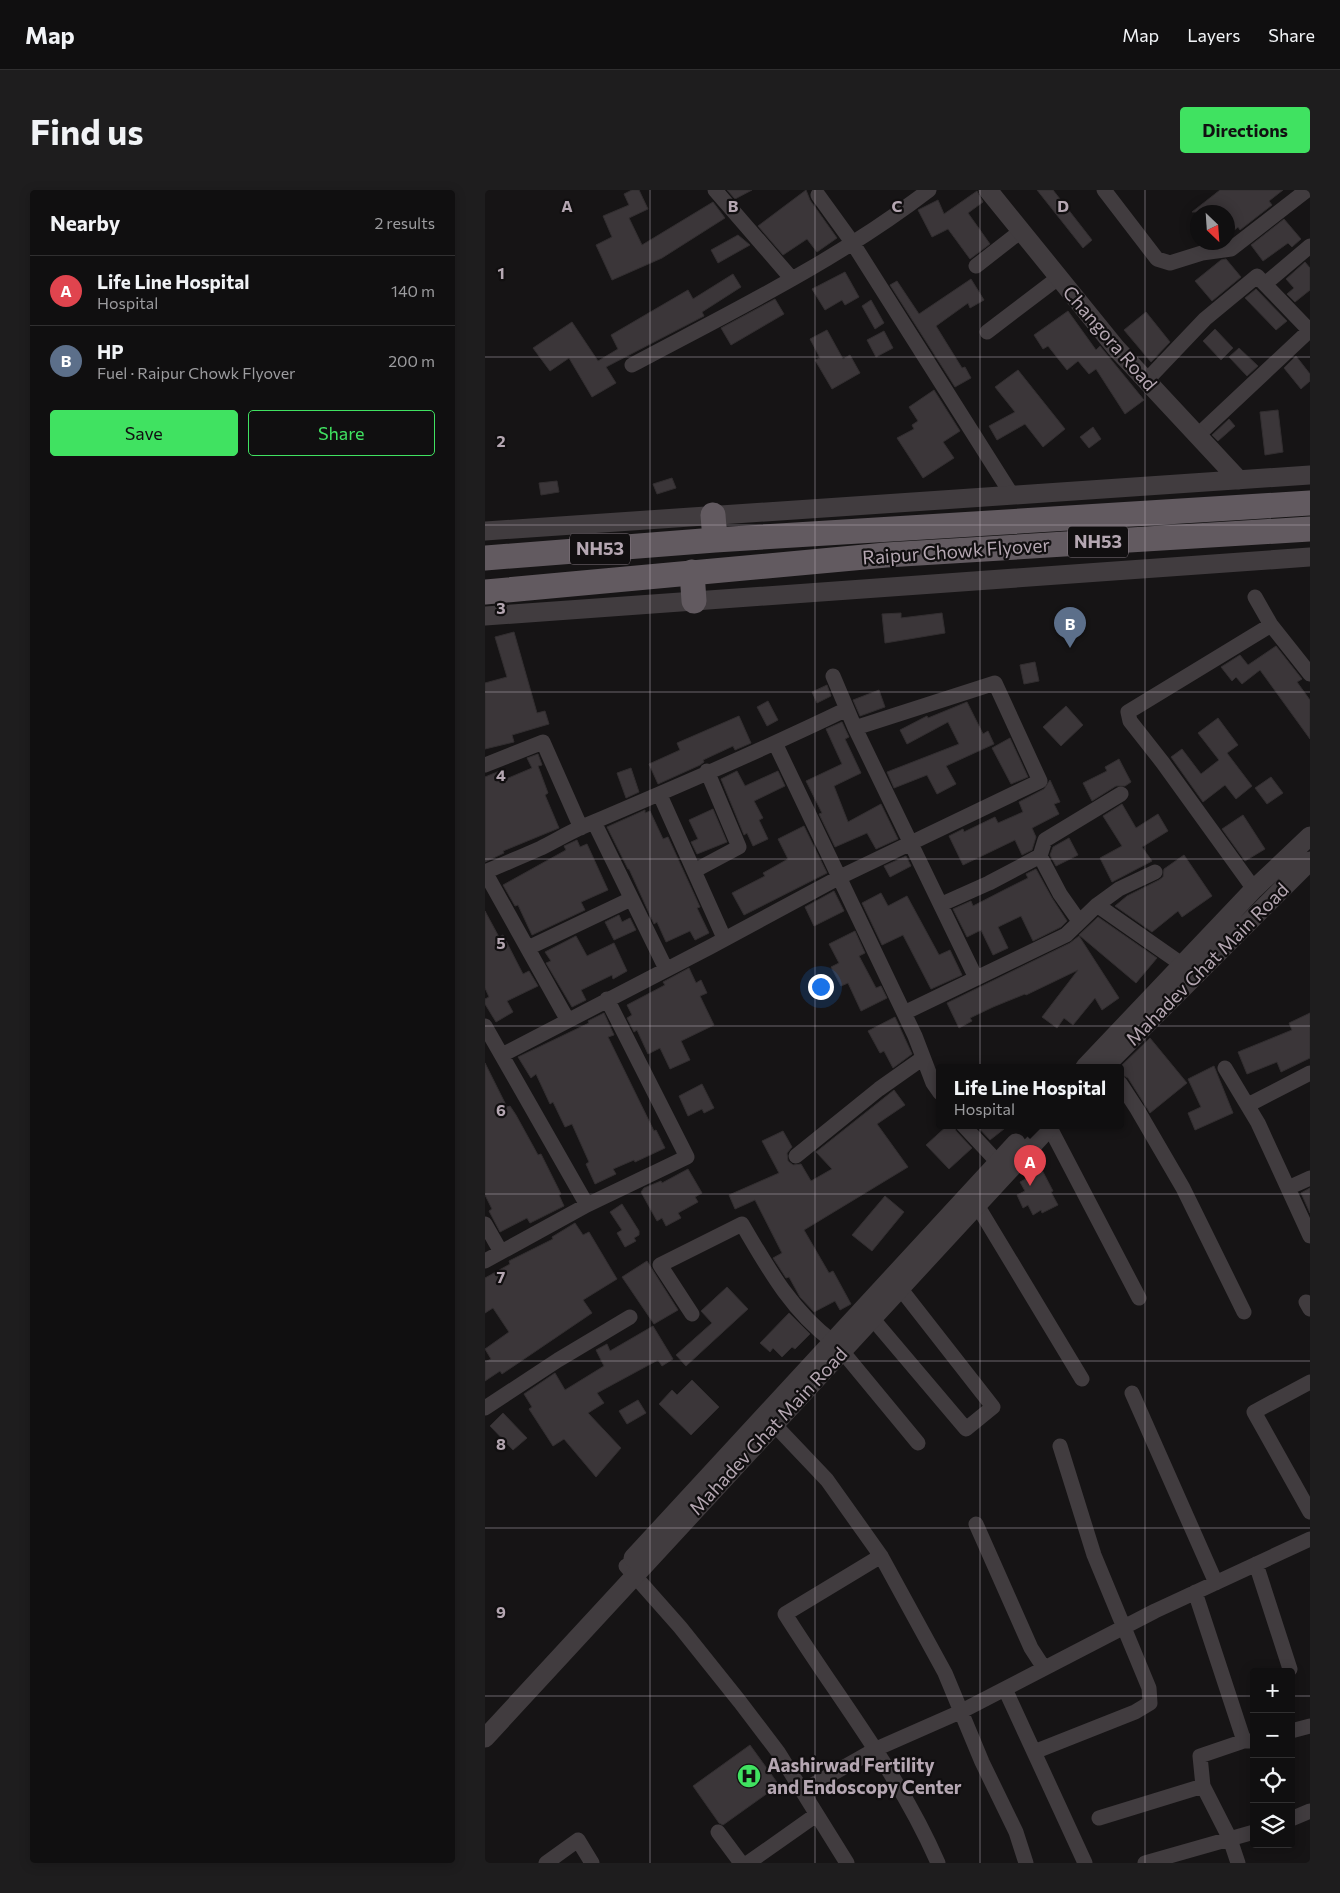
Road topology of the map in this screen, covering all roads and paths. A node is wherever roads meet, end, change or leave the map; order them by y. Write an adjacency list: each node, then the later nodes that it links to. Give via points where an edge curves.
1 (715, 190): 13 (street)
2 (929, 190): 9 (street)
3 (988, 190): 8 (street, Changora Road)
4 (1104, 190): 7 (street, via 1157,259 1170,263 1201,253 1231,249)
5 (1307, 190): 7 (street)
6 (818, 195): 9 (street)
7 (1291, 195)
8 (1021, 231): 11 (street); 12 (street, Changora Road)
9 (852, 242): 13 (street); 22 (street)
10 (1310, 246): 14 (street)
11 (976, 266)
12 (1058, 278): 16 (street); 18 (street, Changora Road)
13 (791, 279): 17 (street)
14 (1265, 284): 15 (street); 18 (street, via 1257,276 1205,319)
15 (1310, 330): 19 (street)
16 (987, 332)
17 (632, 365)
18 (1146, 381): 19 (street, Changora Road)
19 (1197, 436): 21 (street, Changora Road)
20 (1310, 475): 21 (street)
21 (1239, 480): 22 (street)
22 (1012, 495): 24 (street)
23 (1310, 503): 27 (highway, Raipur Chowk Flyover / NH53)
24 (713, 515): 26 (street); 27 (highway)
25 (1310, 529): 30 (highway, Raipur Chowk Flyover / NH53)
26 (485, 531)
27 (715, 540): 29 (highway, NH53)
28 (1310, 557): 33 (street)
29 (485, 558)
30 (692, 572): 31 (highway, NH53); 33 (highway)
31 (485, 592)
32 (1255, 597): 35 (street)
33 (694, 601): 34 (street)
34 (485, 616)
35 (1271, 625): 36 (street); 54 (street, via 1127,712 1130,722)
36 (1310, 674)
37 (833, 676): 38 (street)
38 (847, 709): 39 (street); 40 (street)
39 (855, 728): 47 (street); 47 (street, via 995,683 1040,781)
40 (775, 743): 42 (street); 53 (street)
41 (485, 765): 45 (street, via 543,742)
42 (707, 772): 44 (street); 50 (street, via 739,847)
43 (1121, 794): 48 (street, via 1045,840)
44 (660, 796): 45 (street); 50 (street)
45 (587, 825): 51 (street); 55 (street)
46 (1310, 836): 54 (street)
47 (911, 842): 53 (street); 56 (street)
48 (1040, 856): 56 (street); 58 (street)
49 (1310, 861): 62 (street, Mahadev Ghat Main Road)
50 (694, 871): 59 (street)
51 (485, 872): 60 (street)
52 (1155, 872): 57 (street, via 1119,889)
53 (840, 877): 59 (street); 65 (street)
54 (1254, 889): 62 (street)
55 (631, 899): 60 (street); 61 (street)
56 (942, 904): 63 (street)
57 (1097, 905): 58 (street); 62 (street)
58 (1079, 921): 63 (street, via 1066,935)
59 (724, 938): 61 (street)
60 (527, 948): 66 (street)
61 (666, 969): 64 (street)
62 (1189, 969): 70 (street, Mahadev Ghat Main Road)
63 (976, 978): 65 (street)
64 (607, 999): 66 (street); 84 (street, via 687,1157)
65 (904, 1013): 69 (street)
66 (567, 1019): 68 (street)
67 (485, 1026): 68 (street)
68 (502, 1054): 84 (street)
69 (923, 1058): 73 (street); 79 (street)
70 (1099, 1064)
71 (1225, 1068): 75 (street)
72 (1310, 1073): 75 (street)
73 (936, 1087)
74 (1124, 1089): 91 (street, via 1183,1188)
75 (1248, 1105): 82 (street)
76 (967, 1129): 80 (street)
77 (1040, 1129): 80 (street, Mahadev Ghat Main Road)
78 (1046, 1129): 90 (street)
79 (796, 1156)
80 (1003, 1168): 83 (street, Mahadev Ghat Main Road); 95 (street)
81 (1310, 1178): 82 (street)
82 (1288, 1188): 86 (street)
83 (977, 1204): 89 (street, Mahadev Ghat Main Road); 96 (street)
84 (587, 1205): 87 (street)
85 (485, 1224): 87 (street)
86 (1310, 1236)
87 (501, 1252): 88 (street)
88 (485, 1260)
89 (900, 1288): 94 (street, Mahadev Ghat Main Road); 94 (street, via 993,1408 967,1429)
90 (1139, 1298)
91 (1244, 1312)
92 (692, 1314): 95 (street, via 660,1265 742,1224 782,1291 815,1328)
93 (630, 1317): 99 (street)
94 (872, 1318): 95 (street, Mahadev Ghat Main Road)
95 (837, 1346): 100 (street, Mahadev Ghat Main Road); 101 (street)
96 (1082, 1379)
97 (1310, 1382): 103 (street, via 1254,1412)
98 (1132, 1393): 109 (street)
99 (485, 1408)
100 (769, 1419): 106 (street, via 827,1480); 108 (street, Mahadev Ghat Main Road)
101 (918, 1442)
102 (1059, 1446): 111 (street, via 1094,1555)
103 (1310, 1512)
104 (976, 1524): 112 (street, via 1031,1648)
105 (1310, 1539): 107 (street)
106 (881, 1556): 115 (street, via 941,1664); 121 (street, via 785,1614)
107 (1256, 1564): 109 (street); 113 (street)
108 (631, 1571): 116 (street); 119 (street, Mahadev Ghat Main Road); 124 (street, via 740,1702 778,1752)
109 (1216, 1583): 110 (street)
110 (1195, 1592): 111 (street); 120 (street)
111 (1124, 1627): 112 (street); 122 (street, via 1149,1688 1150,1702 1135,1712)
112 (1044, 1668): 114 (street)
113 (1290, 1668)
114 (1005, 1689): 115 (street); 122 (street)
115 (960, 1712): 121 (street); 138 (street, via 1016,1832)
116 (485, 1719)
117 (1310, 1726): 118 (street)
118 (1295, 1730)
119 (485, 1738)
120 (1249, 1741): 123 (street, via 1200,1756)
121 (876, 1749): 124 (street); 137 (street, via 895,1778)
122 (1034, 1752): 139 (street)
123 (1203, 1786): 128 (street); 131 (street)
124 (802, 1791): 126 (street)
125 (1310, 1811): 127 (street)
126 (817, 1815): 135 (street); 136 (street)
127 (1295, 1817)
128 (1099, 1818)
129 (718, 1832): 134 (street)
130 (1250, 1833): 131 (street)
131 (1230, 1839): 140 (street); 141 (street)
132 (547, 1863): 133 (street, via 578,1840)
133 (592, 1863)
134 (741, 1863)
135 (748, 1863)
136 (847, 1863)
137 (938, 1863)
138 (1026, 1863)
139 (1085, 1863)
140 (1145, 1863)
141 (1238, 1863)

